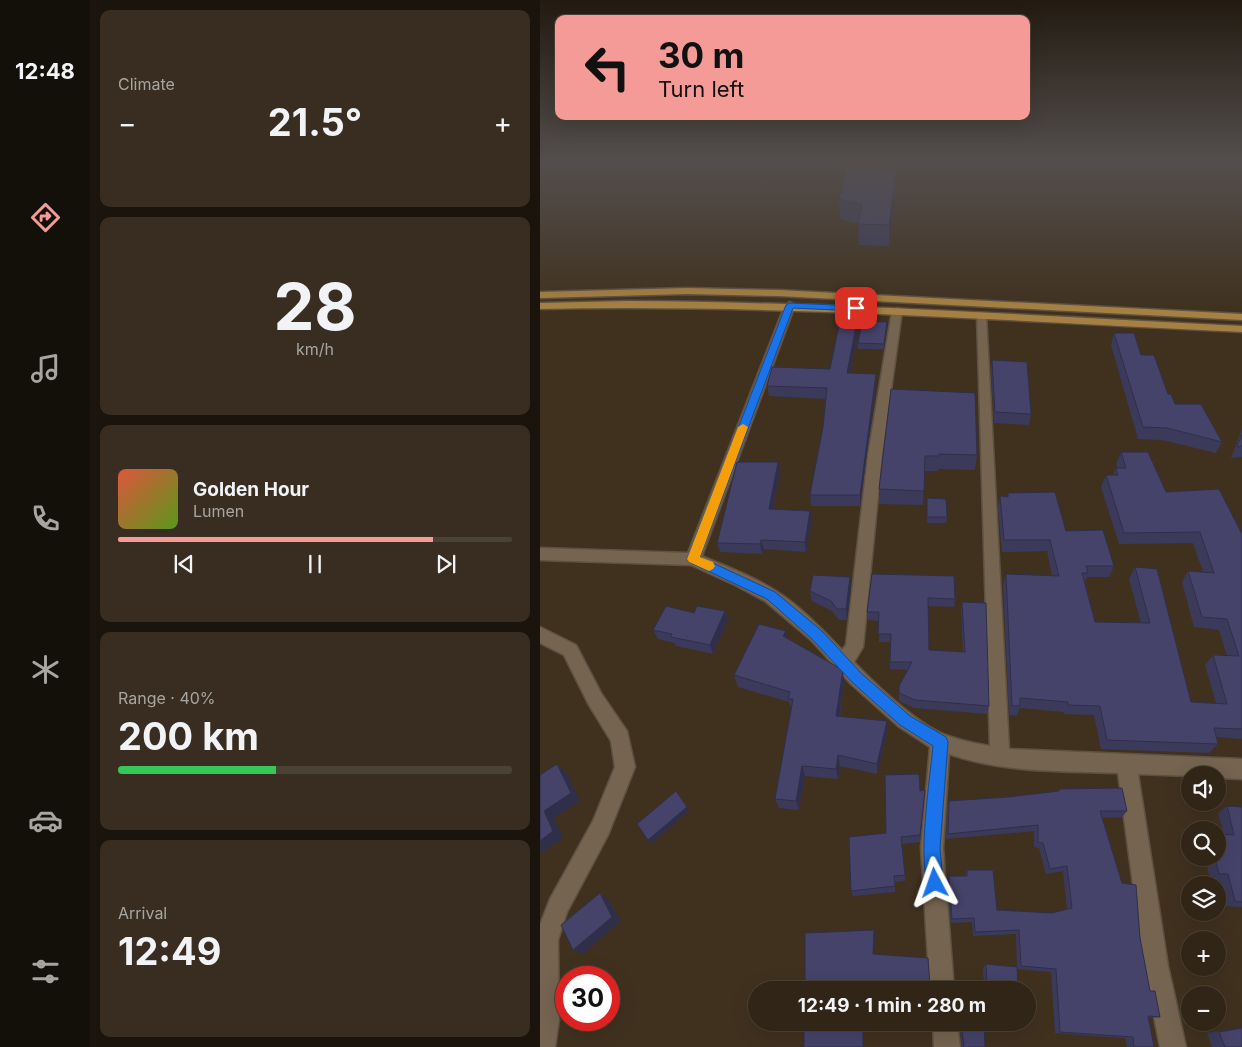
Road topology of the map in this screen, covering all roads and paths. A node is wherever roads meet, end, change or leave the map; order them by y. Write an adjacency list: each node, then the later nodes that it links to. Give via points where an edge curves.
1 (540, 295): 6 (main road, via 687,291 779,293)
2 (790, 305): 3 (main road); 4 (main road); 9 (street)
3 (540, 306)
4 (897, 311): 5 (main road); 11 (street, via 875,455 854,647)
5 (982, 316): 7 (main road); 13 (street)
6 (1242, 317)
7 (1242, 329)
8 (540, 554): 9 (street)
9 (693, 559): 11 (street, via 771,596 817,635)
10 (540, 634): 16 (street, via 570,650 620,738 625,766 601,828)
11 (843, 663): 12 (street, via 905,720)
12 (940, 742): 13 (street); 17 (street, via 932,848)
13 (1000, 758): 14 (street)
14 (1127, 764): 15 (street); 21 (street, via 1156,966)
15 (1242, 769)
16 (543, 934): 19 (street, via 547,1020)
17 (941, 981)
18 (945, 1031): 20 (street)
19 (542, 1047)
20 (946, 1047)
21 (1173, 1047)

